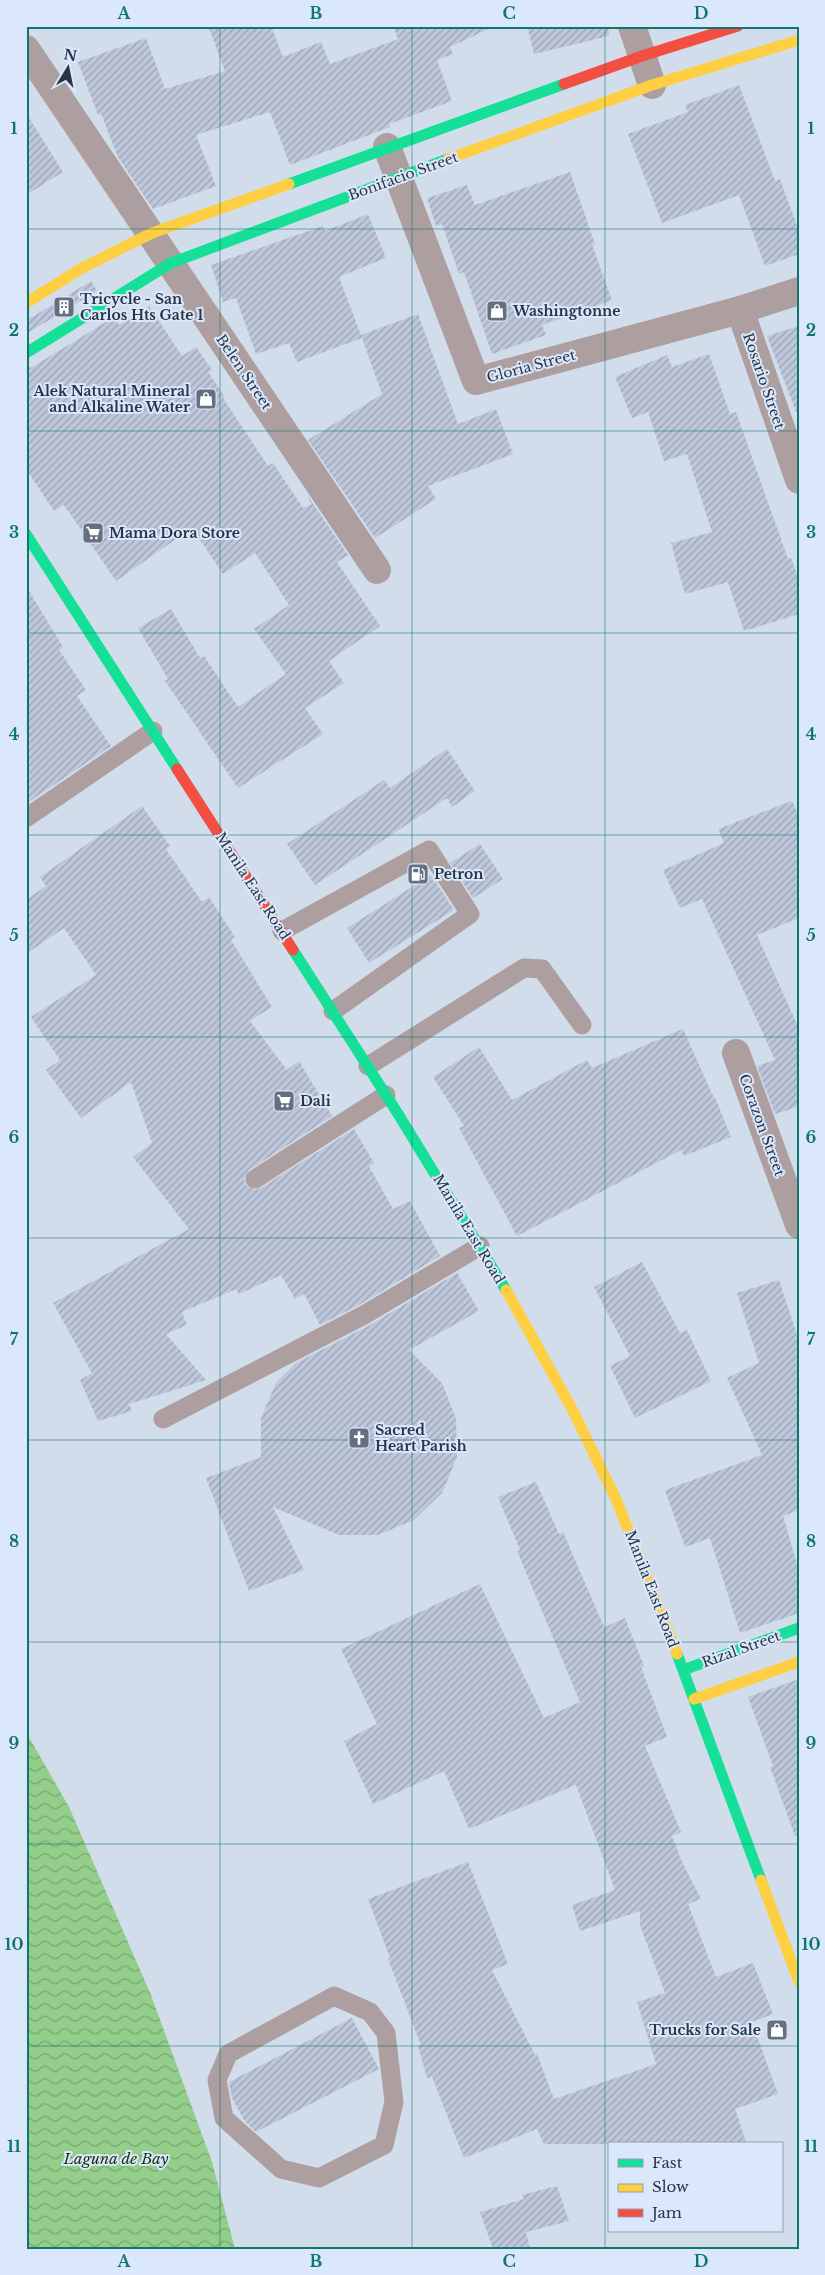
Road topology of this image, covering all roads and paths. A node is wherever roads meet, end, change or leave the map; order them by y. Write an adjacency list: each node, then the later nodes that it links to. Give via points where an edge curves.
1 (632, 26): 5 (street)
2 (738, 26): 5 (street)
3 (799, 40): 6 (street, Bonifacio Street)
4 (26, 49): 9 (street, Belen Street)
5 (642, 56): 6 (street); 7 (street)
6 (652, 85): 8 (street, Bonifacio Street)
7 (387, 147): 8 (street, Gloria Street); 9 (street)
8 (399, 176): 10 (street, Bonifacio Street); 13 (street, Gloria Street, via 476,381)
9 (152, 233): 10 (street, Belen Street); 12 (street, via 82,268)
10 (171, 264): 14 (street, Bonifacio Street); 17 (street, Belen Street)
11 (799, 291): 13 (street, Gloria Street)
12 (26, 302)
13 (740, 310): 15 (street, Rosario Street)
14 (26, 353)
15 (799, 480)
16 (26, 534): 18 (street, Manila East Road)
17 (377, 570)
18 (152, 731): 19 (lane); 20 (street, Manila East Road)
19 (26, 818)
20 (282, 931): 21 (street, Manila East Road); 21 (lane, via 429,850 470,914)
21 (333, 1011): 24 (street, Manila East Road)
22 (582, 1025): 24 (lane, via 542,969 524,968)
23 (736, 1053): 27 (street, Corazon Street)
24 (368, 1066): 25 (street, Manila East Road)
25 (386, 1094): 26 (lane); 28 (street, Manila East Road)
26 (255, 1179)
27 (799, 1225)
28 (480, 1246): 29 (lane, via 364,1315); 32 (street, Manila East Road, via 523,1318 616,1499)
29 (163, 1419)
30 (799, 1628): 32 (street, Rizal Street)
31 (799, 1662): 33 (street)
32 (683, 1670): 33 (street, Manila East Road)
33 (694, 1699): 34 (street, Manila East Road)
34 (799, 1982)
35 (386, 2033): 35 (lane, via 370,2012 334,1996 228,2054 217,2080 224,2118 281,2169 319,2178 384,2146 394,2102)

